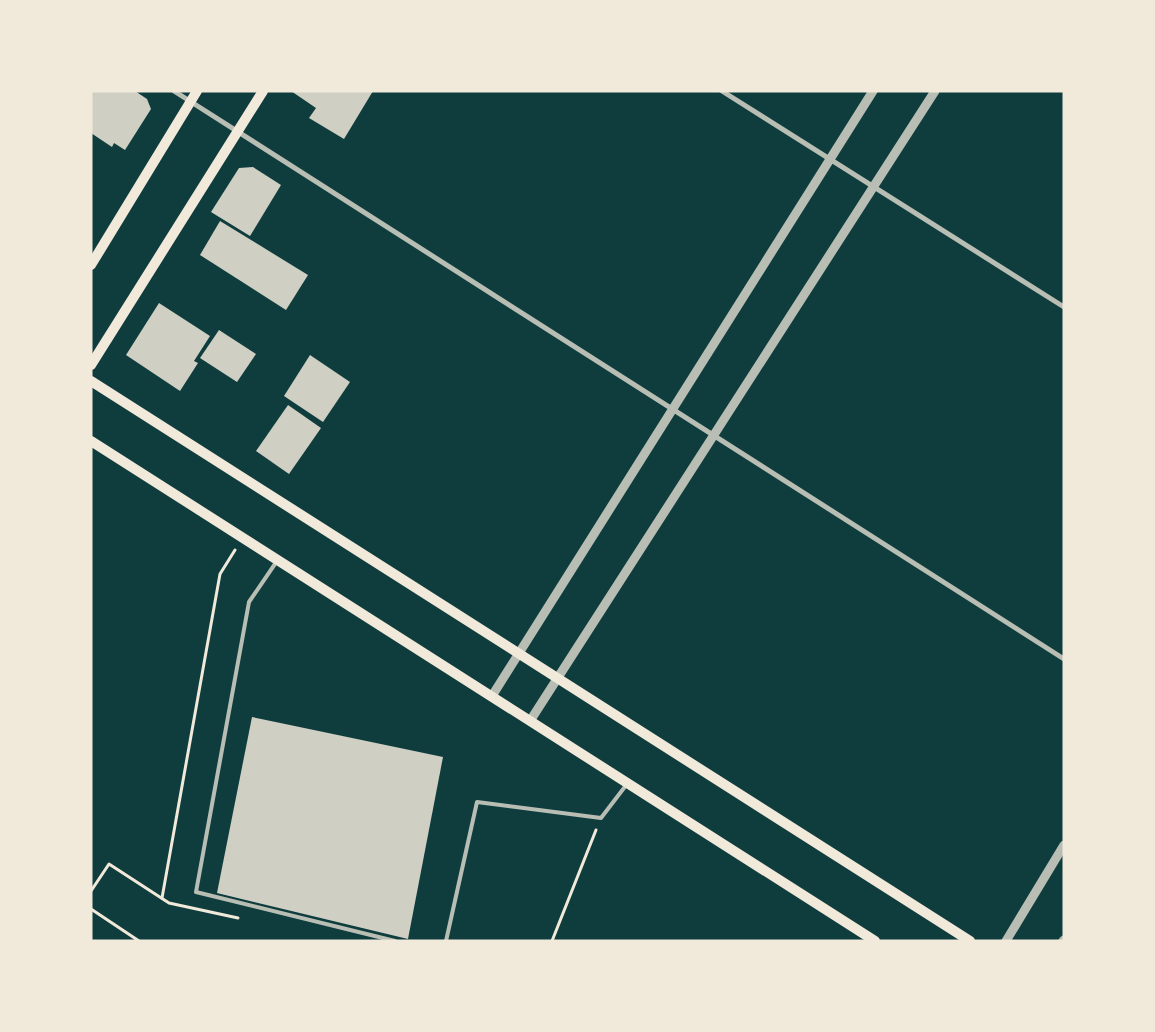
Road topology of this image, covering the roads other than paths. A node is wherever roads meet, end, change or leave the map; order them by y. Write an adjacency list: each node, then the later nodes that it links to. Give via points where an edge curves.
1 (174, 91): 7 (street)
2 (197, 91): 7 (main road)
3 (262, 91): 8 (main road)
4 (722, 91): 9 (street)
5 (873, 91): 9 (street)
6 (935, 91): 10 (street)
7 (190, 102): 8 (street); 11 (main road)
8 (237, 132): 13 (main road); 15 (street)
9 (830, 160): 10 (street); 15 (street)
10 (873, 188): 12 (street); 16 (street)
11 (91, 265)
12 (1064, 307)
13 (91, 365)
14 (91, 382): 19 (main road)
15 (673, 410): 16 (street); 19 (street)
16 (714, 436): 20 (street); 21 (street)
17 (91, 441): 18 (main road)
18 (278, 560): 22 (main road); 26 (lane, via 250,602 196,892)
19 (519, 654): 21 (main road); 22 (street)
20 (1064, 659)
21 (558, 679): 23 (street); 29 (main road)
22 (492, 696): 23 (main road)
23 (530, 721): 24 (main road)
24 (628, 782): 27 (lane, via 601,818 477,802); 28 (main road)
25 (1064, 846): 30 (street)
26 (395, 941)
27 (446, 941)
28 (875, 941)
29 (970, 941)
30 (1006, 941)

